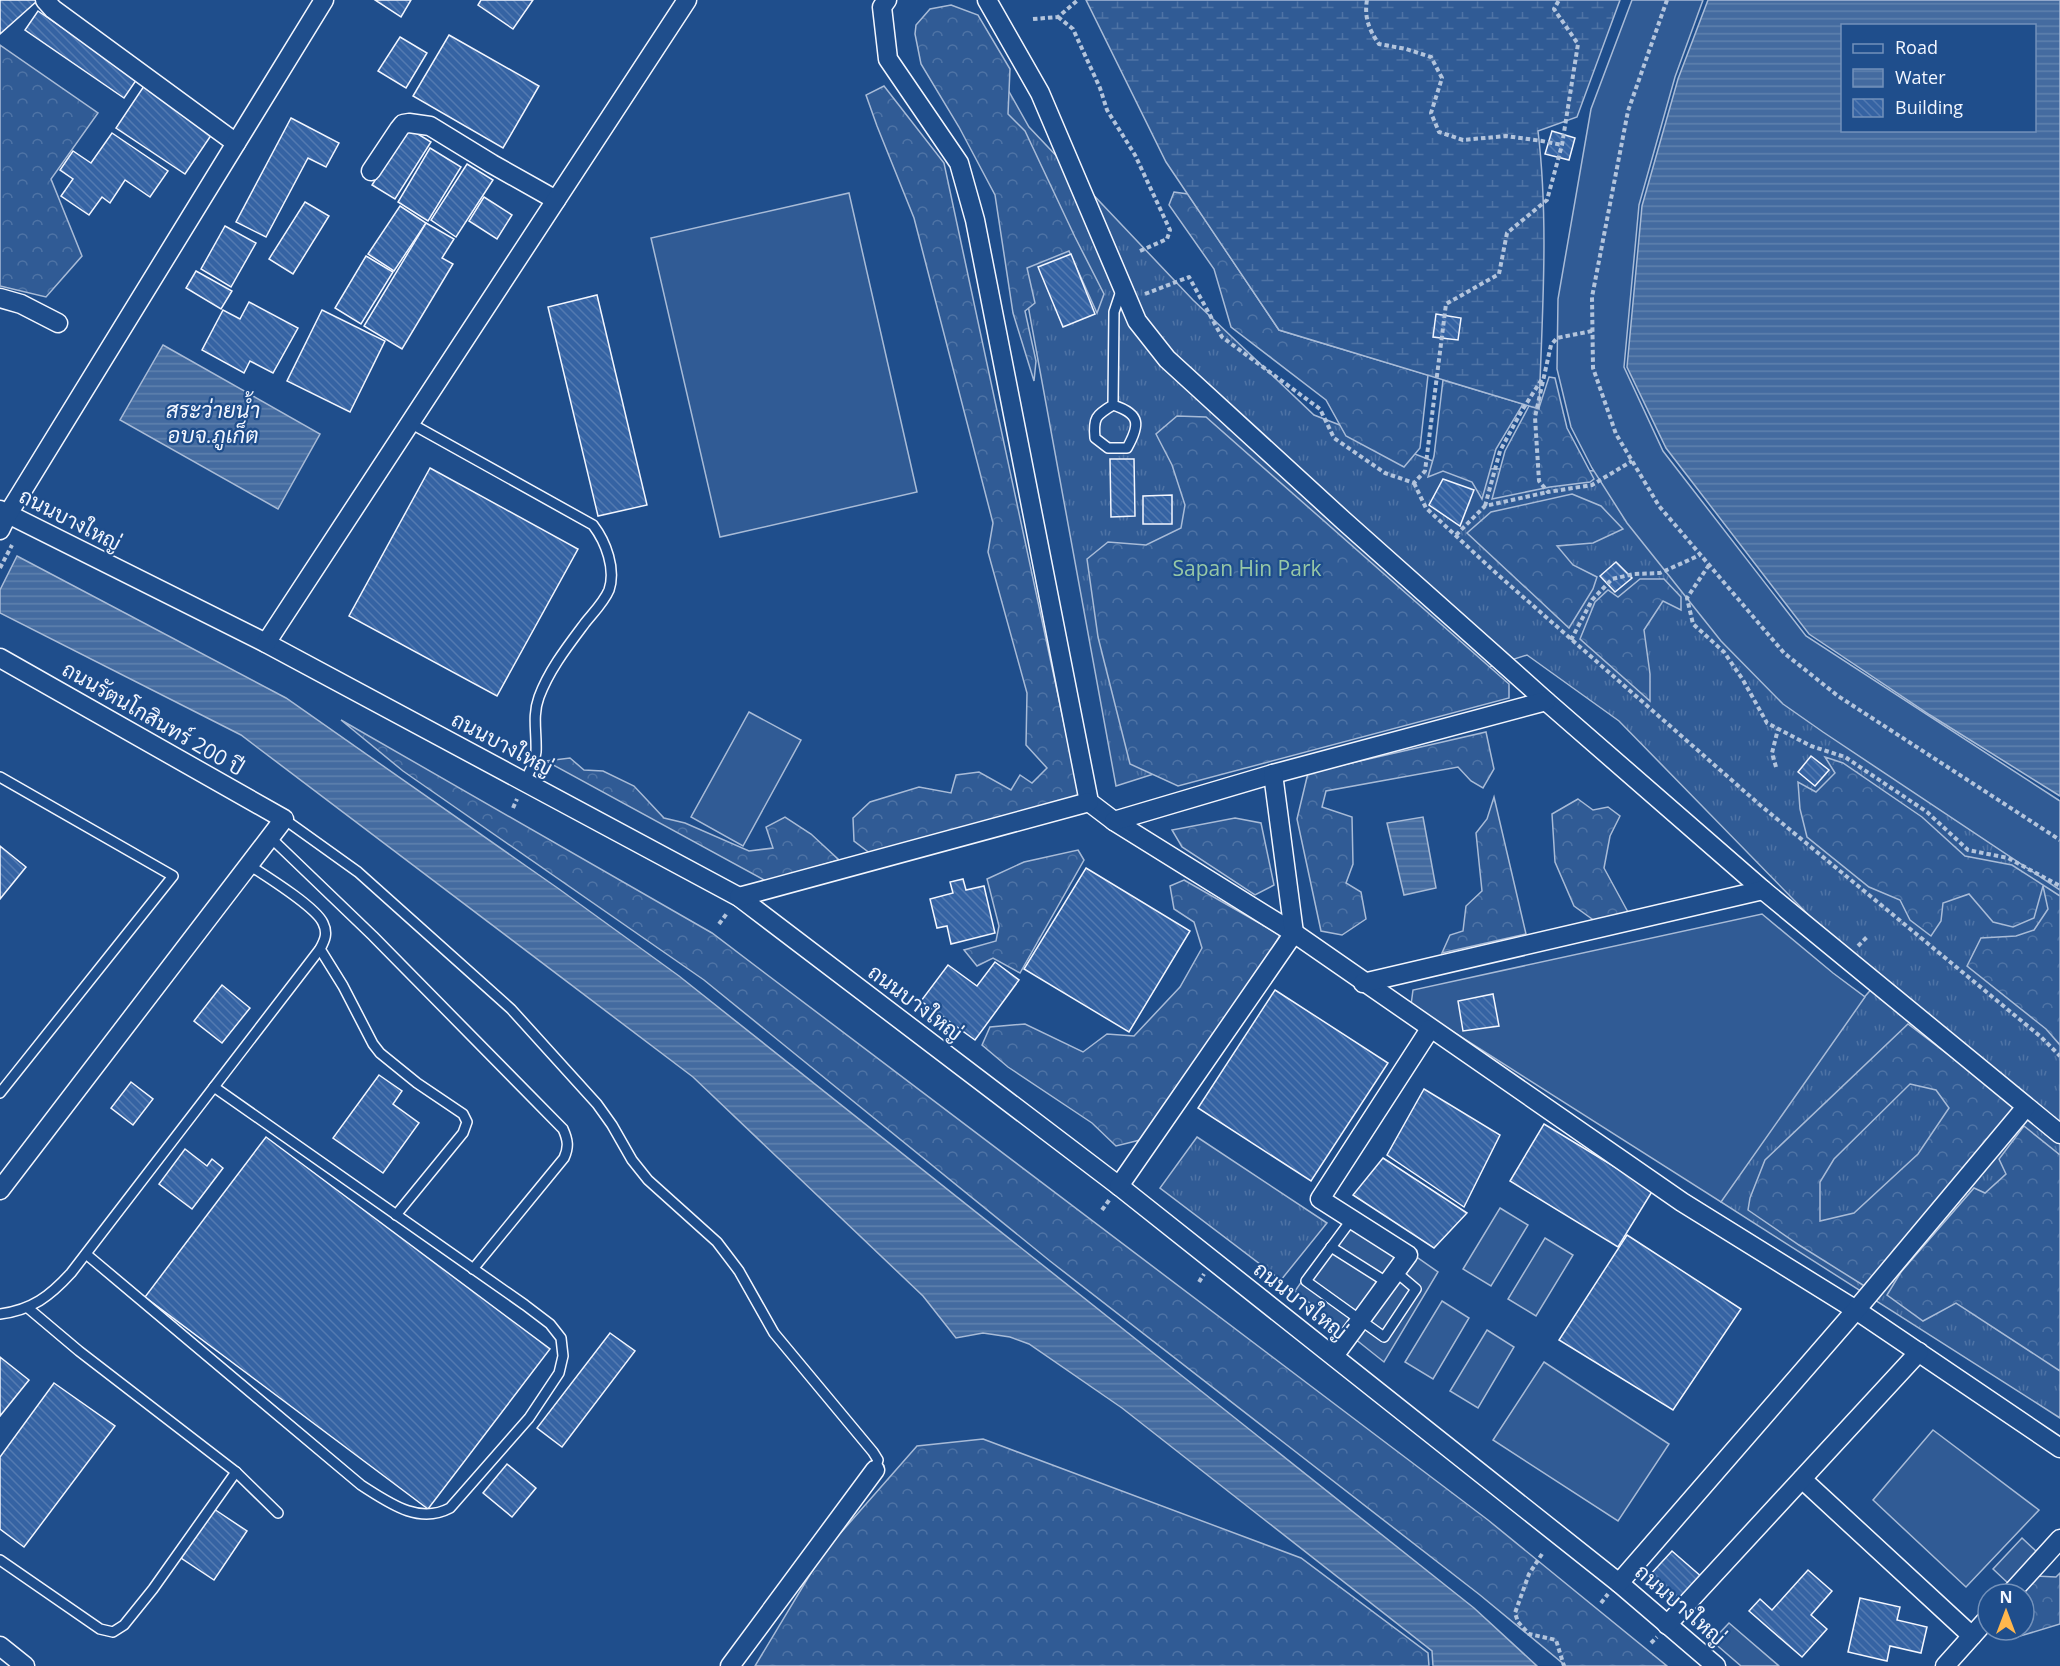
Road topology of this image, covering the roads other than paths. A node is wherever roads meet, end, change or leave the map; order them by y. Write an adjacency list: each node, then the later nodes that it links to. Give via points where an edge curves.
1 (45, 0): 6 (street)
2 (324, 0): 6 (street)
3 (687, 0): 8 (street)
4 (887, 0): 21 (street, via 882,7 888,59 959,163 975,220)
5 (987, 0): 9 (street, via 1040,93)
6 (236, 143): 14 (street)
7 (370, 171): 8 (street, via 403,124 415,123 430,126)
8 (556, 200): 13 (street)
9 (1122, 286): 12 (lane, via 1114,312); 17 (street, via 1137,321 1167,359)
10 (0, 298): 11 (street)
11 (58, 323)
12 (1113, 405): 12 (lane, via 1099,414 1093,425 1095,438 1108,448 1127,447 1136,432 1135,420 1128,410)
13 (410, 423): 15 (street); 20 (lane, via 593,525 603,538 611,573 610,588 545,681 534,722 536,755)
14 (6, 523): 15 (street, ถนนบางใหญ่)
15 (266, 643): 20 (street, ถนนบางใหญ่)
16 (0, 658): 22 (street, ถนนรัตนโกสินทร์ 200 ปี)
17 (1546, 701): 18 (street); 26 (street)
18 (1273, 774): 23 (street); 28 (street)
19 (2, 781): 33 (lane, via 173,876)
20 (525, 782): 27 (street, ถนนบางใหญ่)
21 (1089, 802): 23 (street); 27 (street)
22 (284, 819): 24 (street); 51 (lane, via 358,872 511,1009 597,1104 648,1180 717,1242 740,1271 774,1332 873,1452 878,1460)
23 (1114, 821): 28 (street)
24 (271, 838): 25 (street); 42 (lane, via 374,936 567,1137 564,1158)
25 (249, 865): 29 (lane, via 321,919 326,932); 37 (street)
26 (1763, 890): 30 (street); 34 (street)
27 (739, 897): 36 (street, ถนนบางใหญ่)
28 (1294, 933): 30 (street); 36 (street)
29 (320, 950): 32 (lane); 38 (lane, via 380,1053 463,1114 467,1122 456,1143)
30 (1363, 983): 31 (street)
31 (1430, 1029): 39 (street, via 1320,1199); 45 (street, via 1682,1202)
32 (214, 1087): 38 (lane); 41 (lane)
33 (0, 1093)
34 (2026, 1107): 35 (street); 45 (street)
35 (2060, 1134)
36 (1119, 1186): 49 (street, ถนนบางใหญ่)
37 (0, 1190)
38 (396, 1215): 42 (lane)
39 (1352, 1219): 40 (lane); 43 (street, via 1408,1255)
40 (1331, 1247): 43 (lane); 47 (lane, via 1306,1281)
41 (86, 1254): 42 (lane, via 361,1485 390,1504 425,1514 443,1512 464,1494 529,1418 556,1379 562,1363 563,1347 557,1331); 44 (lane, via 54,1291)
42 (473, 1269)
43 (1392, 1278): 47 (street); 47 (lane, via 1416,1289 1384,1337)
44 (28, 1308): 46 (lane); 52 (lane)
45 (1856, 1310): 48 (street); 58 (street)
46 (0, 1314)
47 (1360, 1320): 49 (street)
48 (1919, 1352): 50 (street); 53 (street)
49 (1334, 1356): 58 (street, ถนนบางใหญ่)
50 (2060, 1448)
51 (875, 1470): 64 (street)
52 (236, 1472): 54 (lane); 56 (lane, via 153,1589 116,1631 100,1629)
53 (1802, 1479): 59 (street); 61 (street)
54 (278, 1514)
55 (2060, 1539): 57 (street)
56 (0, 1560)
57 (2021, 1582)
58 (1619, 1583): 59 (street, ถนนบางใหญ่)
59 (1666, 1625): 65 (street, ถนนบางใหญ่)
60 (1976, 1632): 61 (street)
61 (1972, 1636): 66 (street)
62 (0, 1646): 63 (street)
63 (25, 1666)
64 (730, 1666)
65 (1716, 1666)
66 (1945, 1666)

